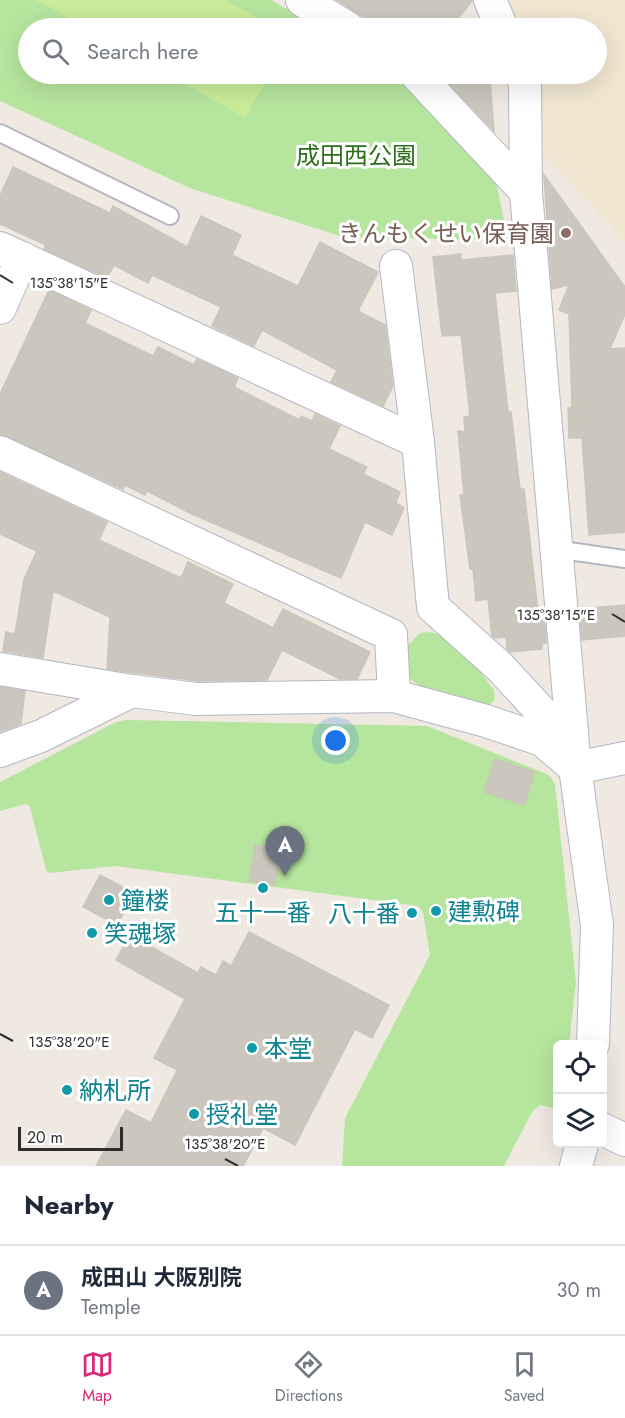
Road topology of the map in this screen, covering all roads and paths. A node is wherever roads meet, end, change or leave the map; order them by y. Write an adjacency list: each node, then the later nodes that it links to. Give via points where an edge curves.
1 (302, 0): 3 (street)
2 (490, 0): 4 (street)
3 (332, 18)
4 (498, 18)
5 (425, 84): 8 (street)
6 (525, 84): 8 (street)
7 (0, 134): 9 (lane)
8 (526, 192): 15 (street)
9 (170, 216)
10 (11, 253): 12 (street); 13 (street)
11 (396, 266): 13 (street)
12 (0, 308)
13 (418, 442): 17 (street)
14 (0, 452): 18 (street)
15 (555, 549): 16 (lane); 23 (street)
16 (625, 559)
17 (433, 607): 18 (street); 23 (street, via 500,667)
18 (391, 635): 21 (street)
19 (0, 669): 20 (street)
20 (132, 691): 21 (street, via 196,699); 22 (street, via 41,736)
21 (394, 696): 23 (street, via 486,721 542,740)
22 (0, 751)
23 (574, 757): 24 (street); 25 (street, via 597,926)
24 (625, 758)
25 (593, 1040)
26 (607, 1131): 27 (street)
27 (625, 1140)
28 (581, 1148): 29 (street)
29 (576, 1166)

